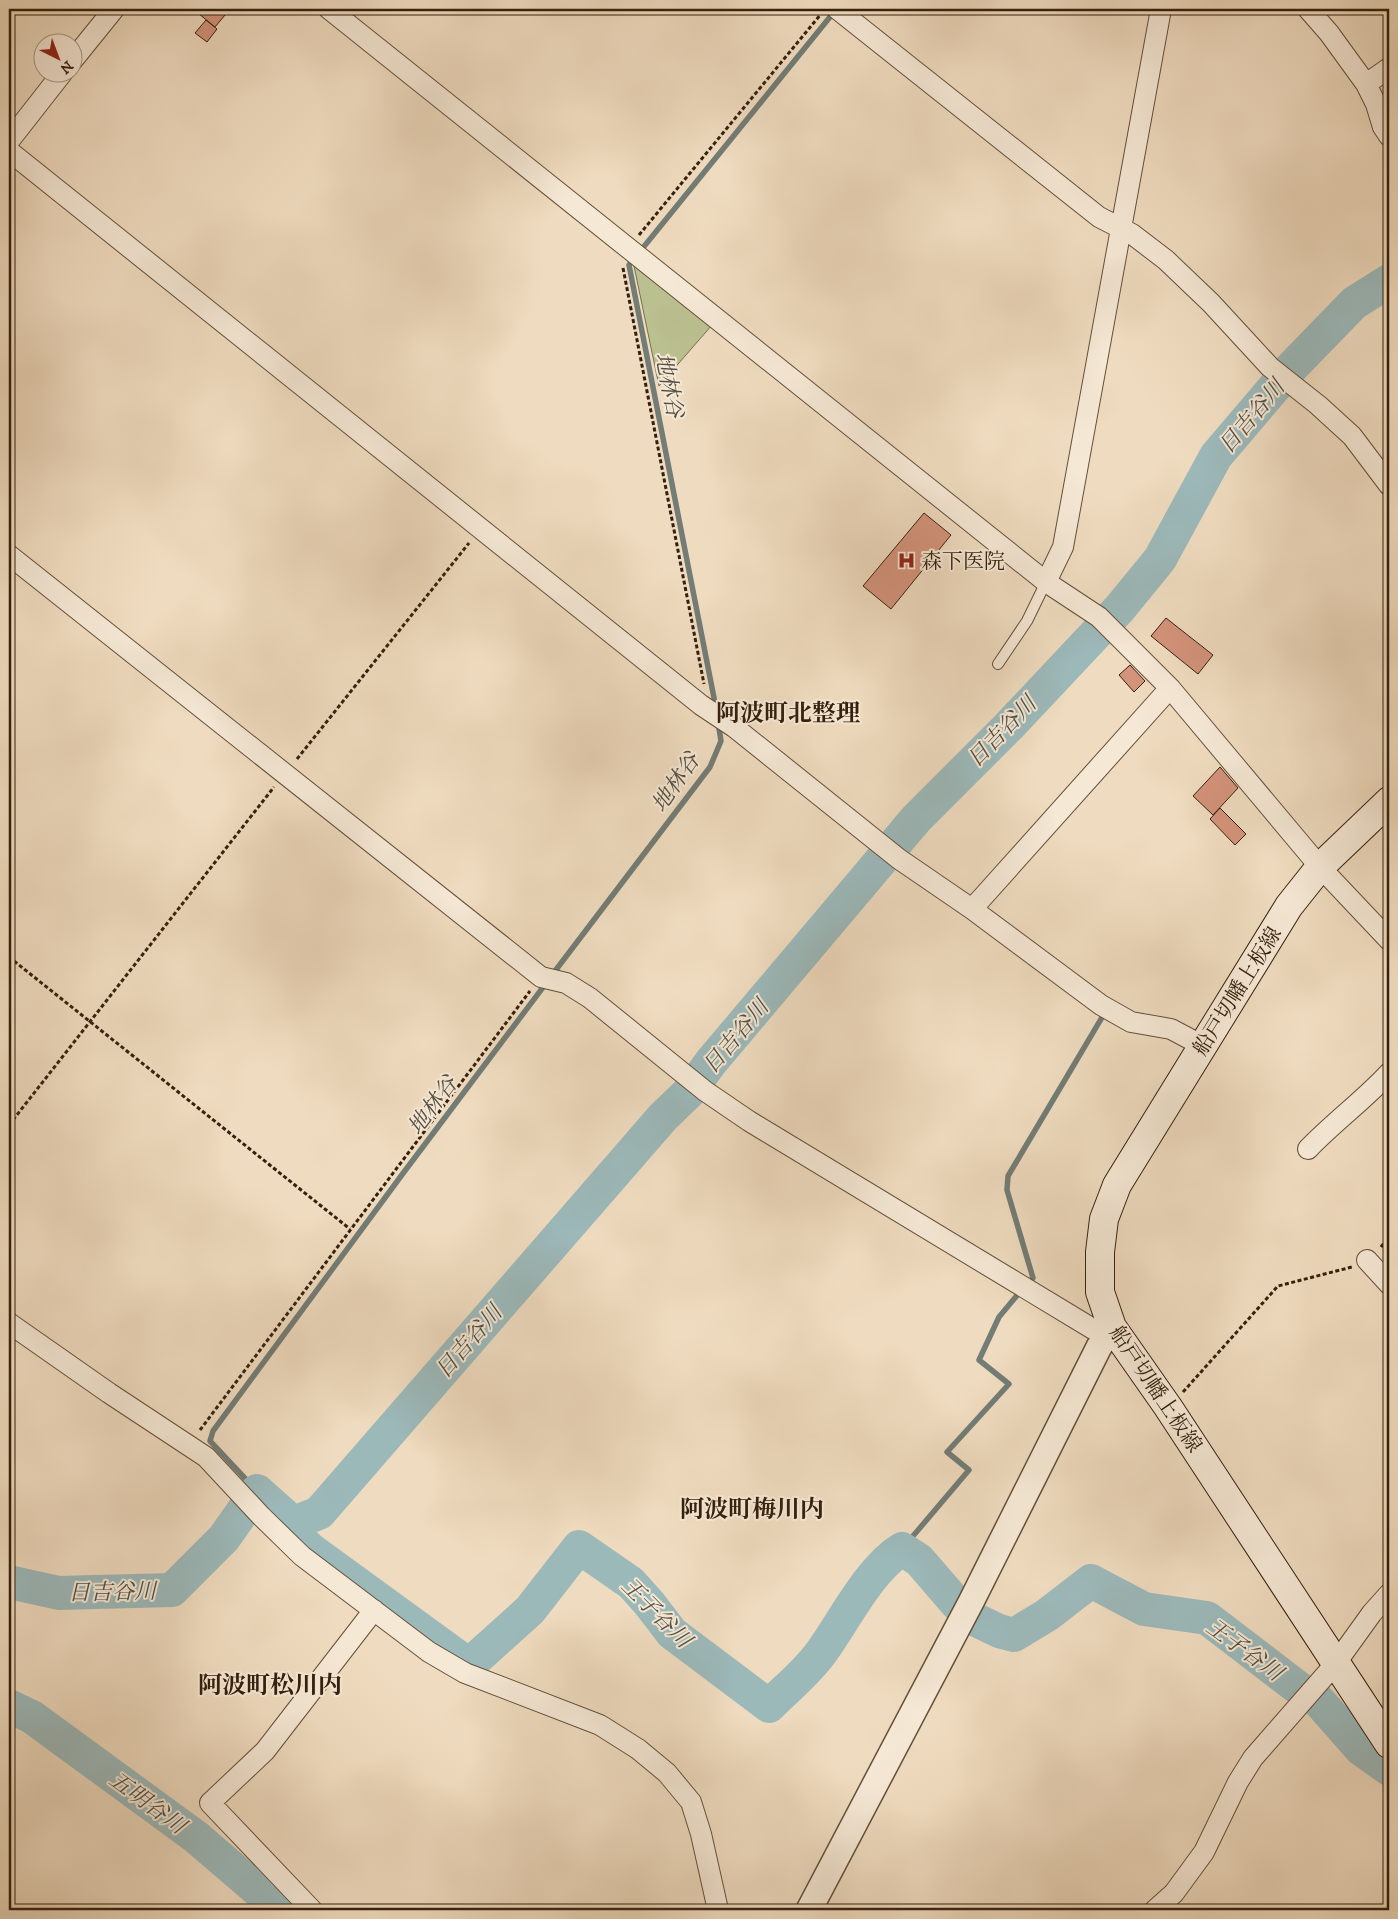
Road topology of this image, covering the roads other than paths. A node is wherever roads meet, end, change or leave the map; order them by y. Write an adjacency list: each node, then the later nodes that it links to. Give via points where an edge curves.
1 (114, 9): 6 (street)
2 (329, 9): 16 (street)
3 (834, 9): 13 (street, via 1099,217)
4 (1161, 9): 13 (street)
5 (1308, 9): 9 (street)
6 (82, 49)
7 (1389, 68): 9 (street)
8 (55, 82): 11 (street)
9 (1366, 84): 10 (street)
10 (1389, 136)
11 (9, 141)
12 (9, 151): 21 (street, via 713,714 899,859)
13 (1121, 230): 14 (street, via 1132,234 1166,260 1270,367 1352,436); 16 (street, via 1063,547)
14 (1389, 485)
15 (9, 555): 29 (street, via 547,978 566,983 590,998 705,1092 1093,1329)
16 (1046, 582): 17 (lane, via 1027,621); 18 (street, via 1106,623)
17 (998, 664)
18 (1170, 688): 20 (street); 21 (street)
19 (1389, 801): 20 (main road, 船戸切幡上板線)
20 (1320, 867): 22 (street); 23 (main road, 船戸切幡上板線, via 1289,906)
21 (972, 909): 23 (street, via 1101,1005 1131,1022 1171,1029)
22 (1389, 940)
23 (1202, 1046): 29 (main road, 船戸切幡上板線, via 1117,1185 1104,1219 1100,1292)
24 (1389, 1072): 25 (street)
25 (1308, 1149)
26 (1367, 1260): 27 (street)
27 (1389, 1284)
28 (9, 1323): 31 (street, via 206,1457 302,1556)
29 (1112, 1327): 32 (main road, 船戸切幡上板線); 36 (street, via 1098,1347 971,1602)
30 (1389, 1594): 32 (street, via 1372,1612)
31 (374, 1610): 34 (street, via 265,1751 210,1803); 35 (street, via 429,1652 465,1674 600,1725 667,1772 692,1802)
32 (1336, 1663): 33 (main road, 船戸切幡上板線); 37 (street, via 1252,1758 1204,1852 1174,1894)
33 (1389, 1744)
34 (312, 1910)
35 (718, 1910)
36 (809, 1910)
37 (1155, 1910)

